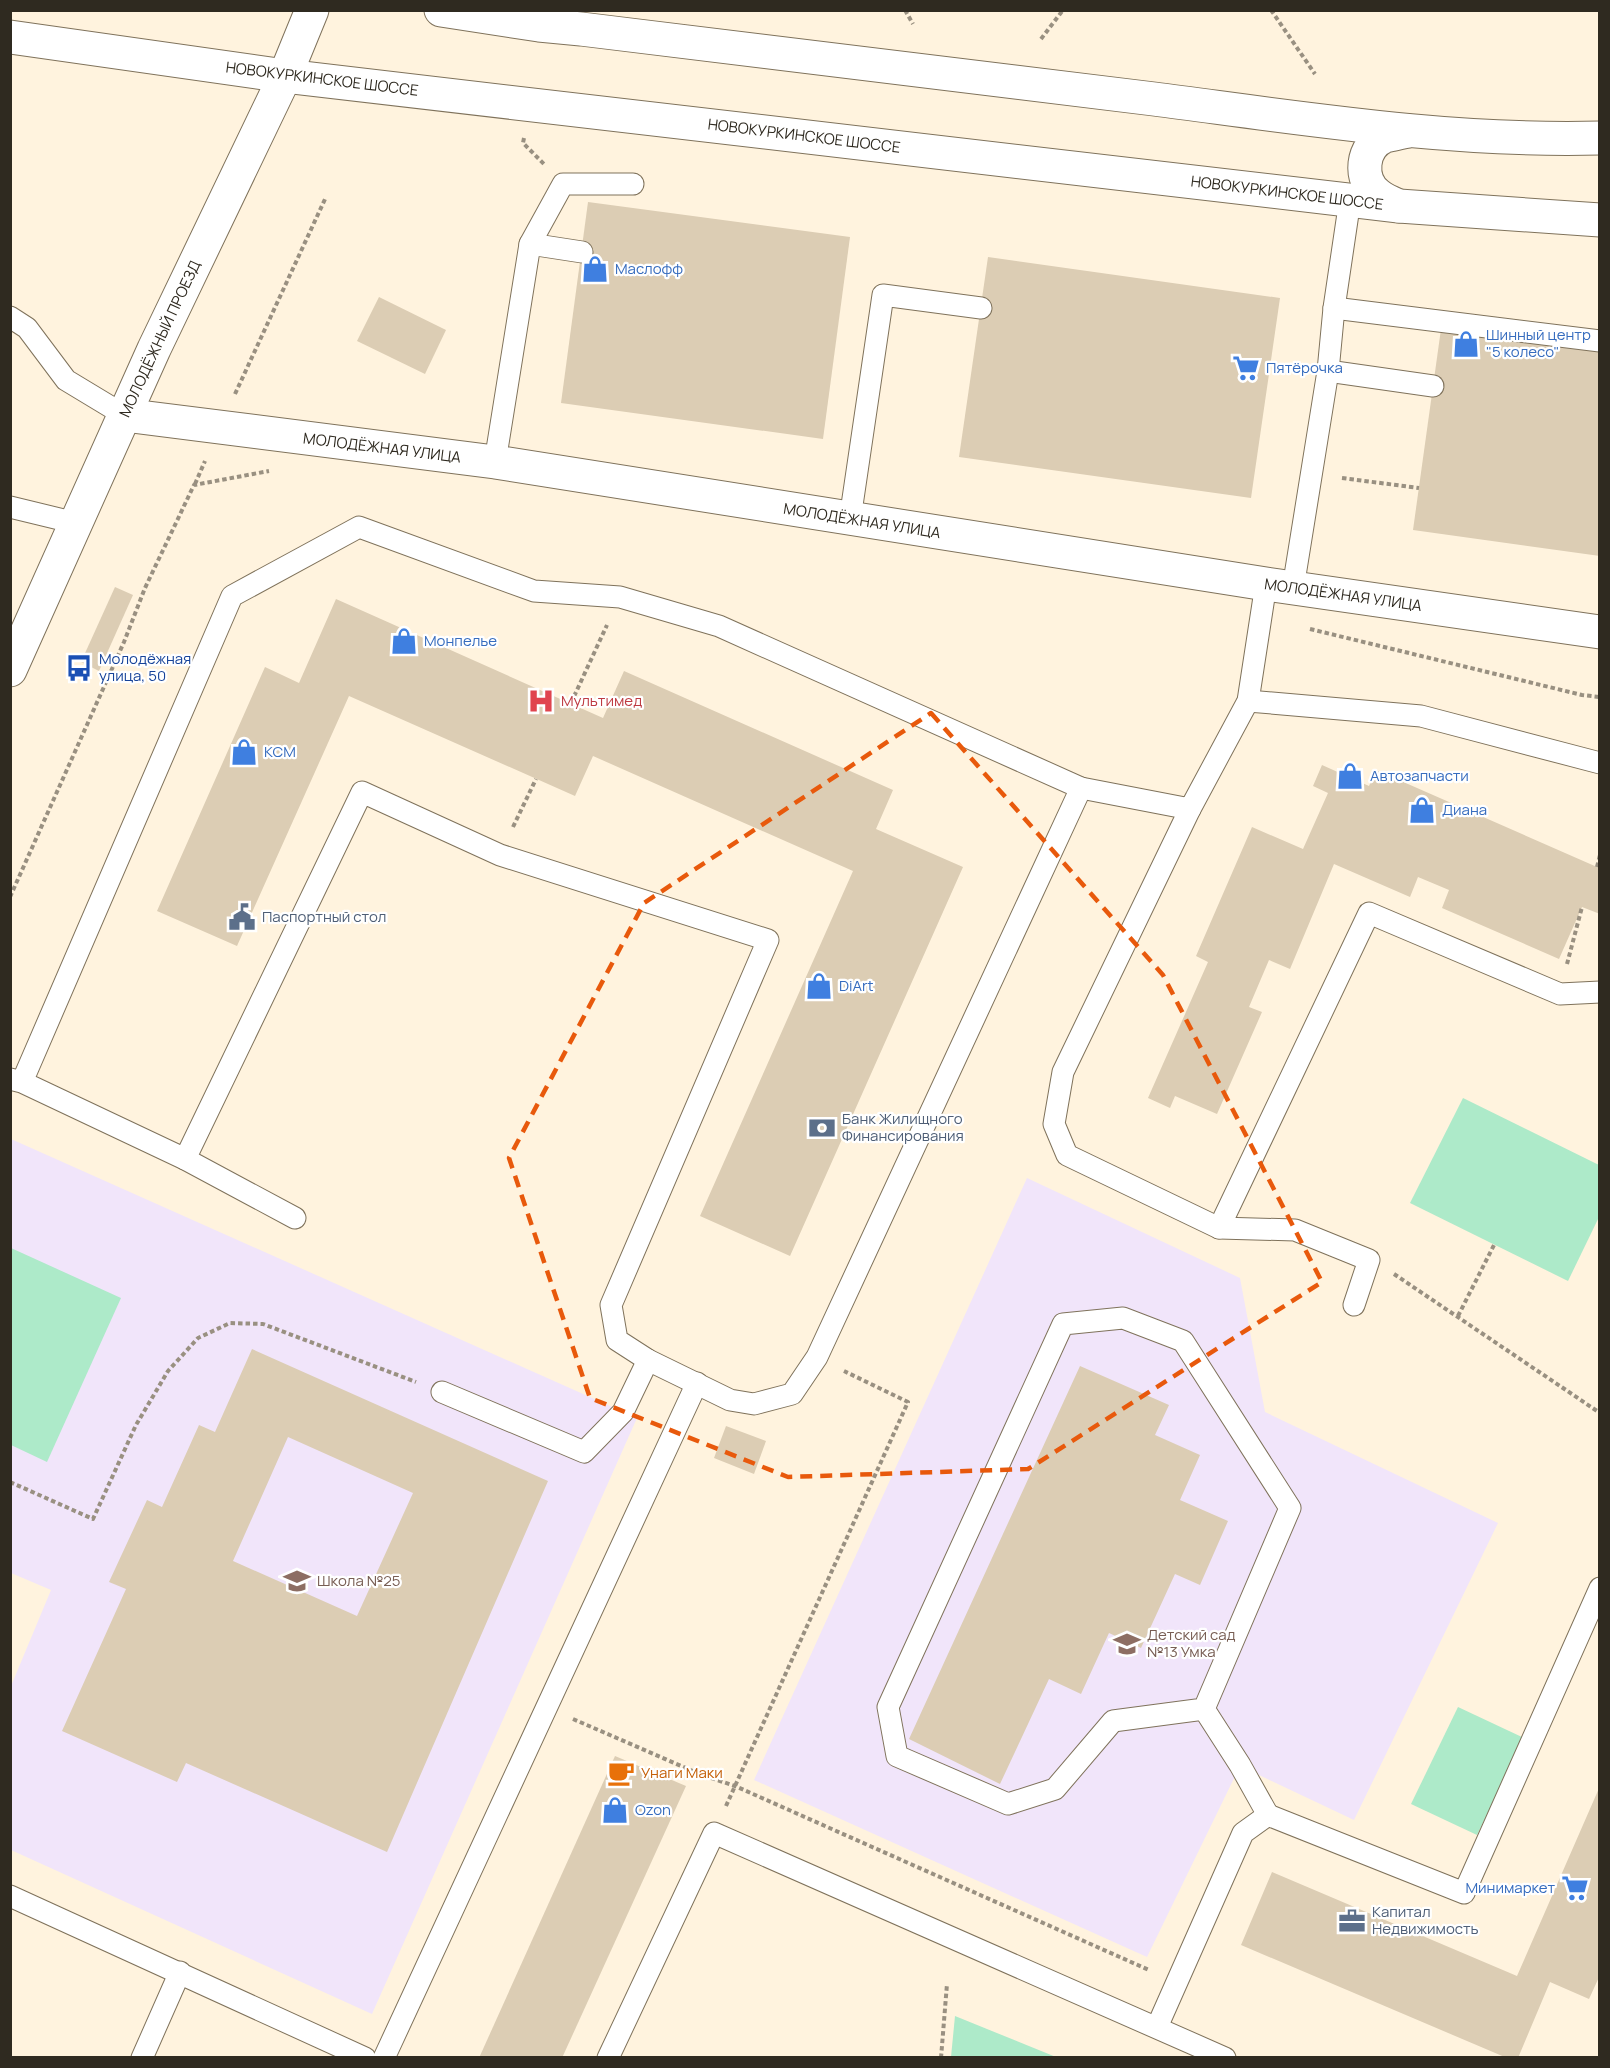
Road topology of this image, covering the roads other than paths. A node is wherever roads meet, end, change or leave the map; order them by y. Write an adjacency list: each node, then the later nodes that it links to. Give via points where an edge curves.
1 (312, 10): 4 (main road, МОЛОДЁЖНЫЙ ПРОЕЗД)
2 (441, 10): 5 (main road)
3 (10, 37): 4 (main road, НОВОКУРКИНСКОЕ ШОССЕ)
4 (285, 76): 8 (main road, НОВОКУРКИНСКОЕ ШОССЕ); 19 (main road, МОЛОДЁЖНЫЙ ПРОЕЗД)
5 (1408, 131): 6 (main road); 9 (main road, via 1383,137 1370,149 1364,164 1365,177 1377,194)
6 (1599, 138)
7 (633, 184): 11 (lane, via 563,184)
8 (1350, 200): 9 (main road, НОВОКУРКИНСКОЕ ШОССЕ); 14 (lane)
9 (1399, 206): 10 (main road, НОВОКУРКИНСКОЕ ШОССЕ)
10 (1599, 220)
11 (530, 244): 12 (lane); 20 (lane)
12 (582, 252)
13 (981, 308): 22 (lane, via 884,295)
14 (1334, 308): 16 (lane); 17 (lane)
15 (10, 317): 19 (lane, via 27,328 66,380)
16 (1599, 341)
17 (1329, 371): 18 (lane); 24 (lane, via 1311,473)
18 (1433, 386)
19 (124, 415): 20 (main road, МОЛОДЁЖНАЯ УЛИЦА); 23 (main road, МОЛОДЁЖНЫЙ ПРОЕЗД)
20 (495, 462): 22 (main road, МОЛОДЁЖНАЯ УЛИЦА)
21 (10, 507): 23 (lane)
22 (850, 519): 24 (main road, МОЛОДЁЖНАЯ УЛИЦА)
23 (76, 523): 26 (main road, МОЛОДЁЖНЫЙ ПРОЕЗД)
24 (1280, 586): 25 (main road, МОЛОДЁЖНАЯ УЛИЦА); 27 (lane)
25 (1599, 632)
26 (10, 670)
27 (1248, 701): 28 (lane, via 1421,716); 30 (lane)
28 (1599, 763)
29 (1081, 788): 30 (lane); 32 (lane, via 719,626 620,597 534,591 358,527 232,596); 38 (lane, via 816,1358 792,1394 754,1404 730,1400)
30 (1190, 809): 35 (lane, via 1063,1072 1054,1124 1067,1155)
31 (1599, 992): 35 (lane, via 1560,994 1370,913)
32 (16, 1080): 33 (lane)
33 (185, 1159): 34 (lane); 37 (lane, via 362,792 500,855 768,940 611,1305 617,1340)
34 (295, 1218)
35 (1219, 1228): 36 (lane, via 1295,1230 1369,1260)
36 (1354, 1305)
37 (648, 1360): 38 (lane); 39 (lane, via 623,1412 584,1452)
38 (698, 1383): 48 (lane)
39 (442, 1392)
40 (1599, 1588): 42 (lane, via 1464,1893)
41 (1204, 1709): 41 (lane, via 1290,1508 1183,1341 1123,1318 1063,1324 888,1707 897,1756 1008,1804 1055,1789 1113,1721); 42 (lane)
42 (1268, 1815): 45 (lane, via 1244,1833)
43 (10, 1896): 44 (lane)
44 (180, 1972): 46 (lane); 47 (lane)
45 (1157, 2027): 49 (lane, via 714,1833); 50 (lane)
46 (142, 2058)
47 (365, 2058)
48 (384, 2058)
49 (608, 2058)
50 (1225, 2058)

